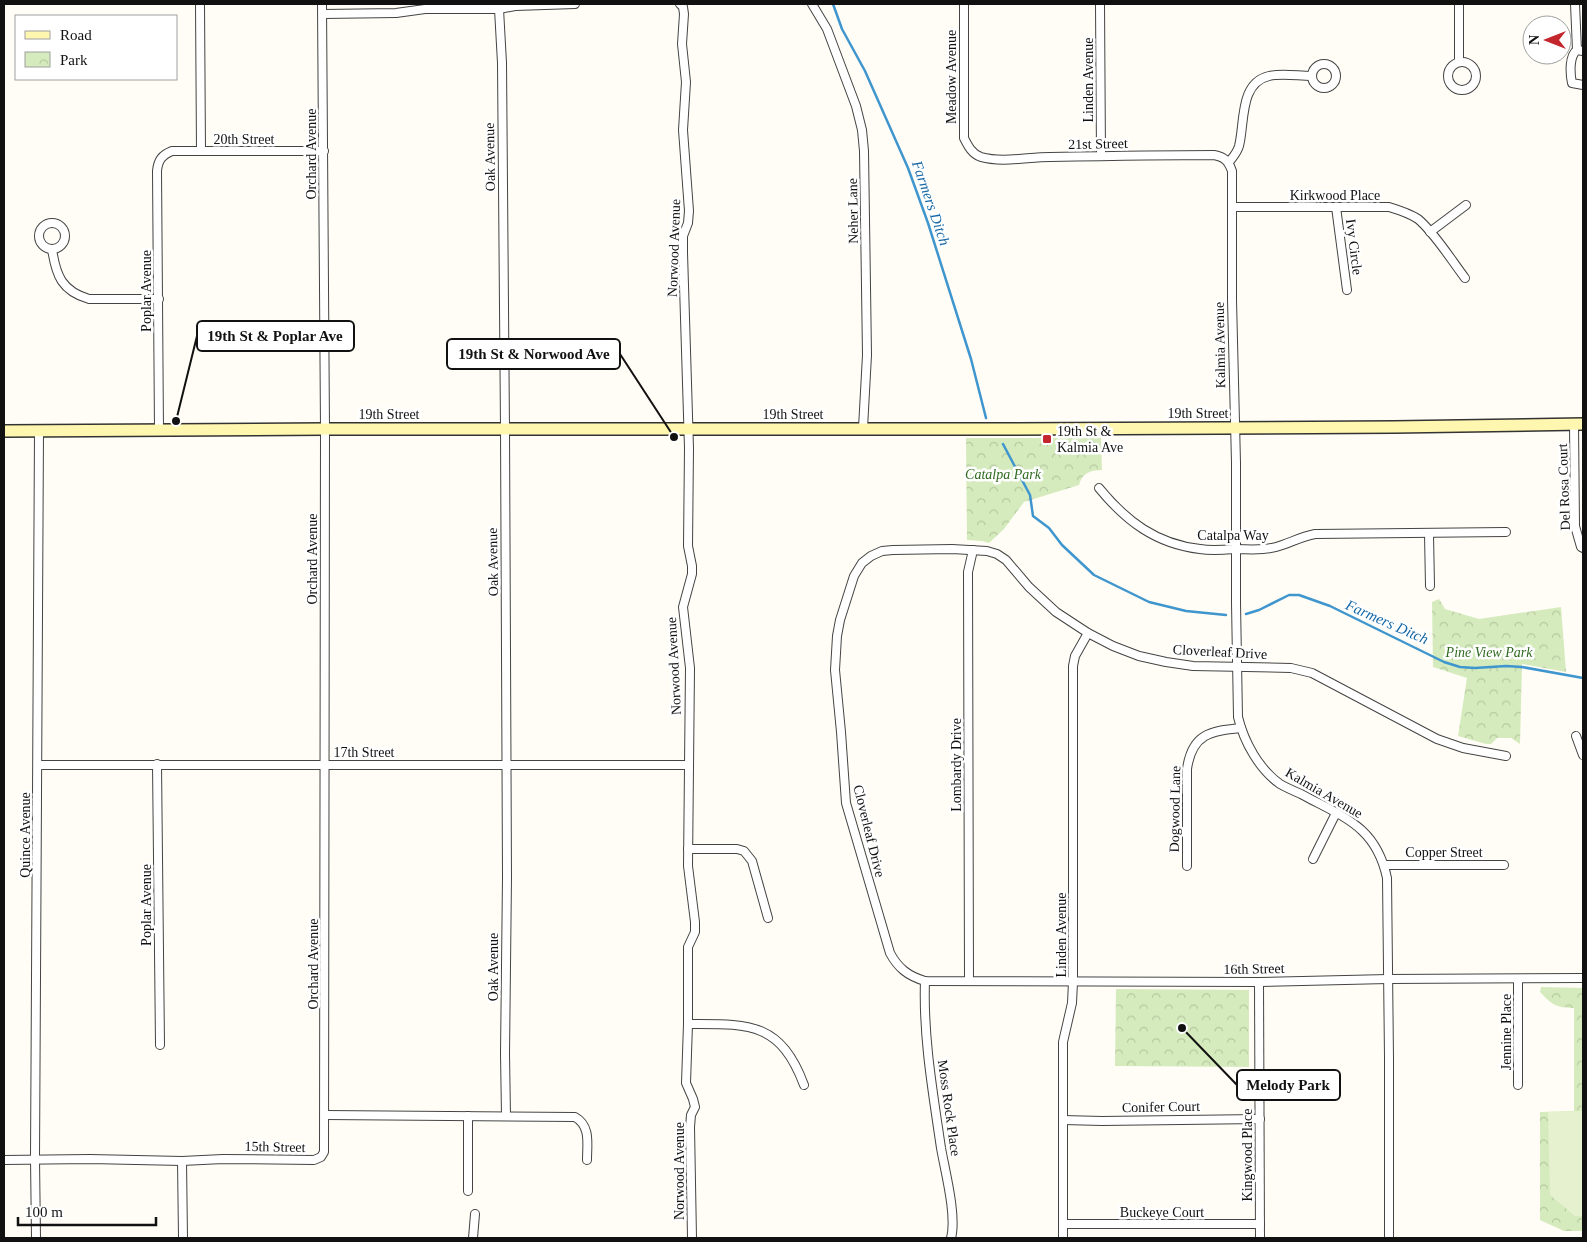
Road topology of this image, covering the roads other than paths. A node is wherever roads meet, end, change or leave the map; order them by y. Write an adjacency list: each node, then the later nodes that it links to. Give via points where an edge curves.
1 (200, 4): 17 (street)
2 (322, 4): 11 (street, Orchard Avenue)
3 (575, 4): 10 (street)
4 (680, 4): 35 (street, Norwood Avenue, via 684,14 686,82 683,130 689,211 683,236)
5 (812, 4): 31 (street, Neher Lane, via 827,29 862,130 867,356)
6 (964, 4): 16 (street, Meadow Avenue, via 963,127)
7 (1100, 4): 20 (street, Linden Avenue)
8 (1459, 4): 13 (street)
9 (1575, 4): 12 (street)
10 (500, 8): 11 (street); 34 (street, Oak Avenue)
11 (322, 14): 18 (street, Orchard Avenue)
12 (1580, 51): 15 (street, via 1572,55 1571,80 1575,84)
13 (1459, 62)
14 (1312, 76): 21 (street, via 1270,75 1252,86 1239,147)
15 (1583, 84)
16 (969, 149): 20 (street, 21st Street, via 982,157 1002,159)
17 (202, 151): 18 (street, 20th Street); 19 (street, 20th Street)
18 (324, 151): 33 (street, Orchard Avenue)
19 (165, 154): 29 (street, Poplar Avenue, via 158,163 157,171)
20 (1101, 156): 21 (street, 21st Street, via 1214,155)
21 (1229, 162): 23 (street, Kalmia Avenue)
22 (1466, 205): 25 (street)
23 (1232, 207): 24 (street, Kirkwood Place); 32 (street, Kalmia Avenue)
24 (1336, 207): 25 (street, Kirkwood Place, via 1402,210 1418,219); 28 (street, Ivy Circle)
25 (1430, 232): 27 (street, Kirkwood Place)
26 (52, 249): 29 (street, via 59,278 79,296 89,299)
27 (1465, 278)
28 (1347, 290)
29 (159, 299): 36 (street, Poplar Avenue)
30 (1579, 424): 32 (street, 19th Street); 42 (street, Del Rosa Court, via 1575,526)
31 (863, 428): 32 (street, 19th Street); 35 (street, 19th Street)
32 (1235, 428): 44 (street, Kalmia Avenue)
33 (325, 429): 34 (street, 19th Street); 36 (street, 19th Street); 53 (street, Orchard Avenue)
34 (505, 429): 35 (street, 19th Street); 56 (street, Oak Avenue)
35 (688, 429): 54 (street, Norwood Avenue, via 688,546 692,574 683,607 690,668)
36 (159, 430): 38 (street, 19th Street)
37 (4, 431): 38 (street, 19th Street)
38 (39, 431): 55 (street, Quince Avenue)
39 (1099, 488): 44 (street, Catalpa Way, via 1126,518 1161,540 1201,550)
40 (1506, 532): 41 (street, Catalpa Way)
41 (1429, 534): 44 (street, Catalpa Way, via 1316,534 1263,550); 45 (street)
42 (1583, 548)
43 (973, 550): 46 (street, Cloverleaf Drive, via 987,550 1006,560 1056,612); 67 (street, Cloverleaf Drive, via 893,550 872,556 862,563 854,576 837,636 835,670 846,802 890,953 903,972); 68 (street, Lombardy Drive, via 968,572)
44 (1236, 550): 47 (street, Kalmia Avenue)
45 (1430, 586)
46 (1088, 633): 47 (street, Cloverleaf Drive, via 1139,656 1193,666); 69 (street, Linden Avenue, via 1073,666)
47 (1237, 667): 48 (street, Kalmia Avenue); 51 (street, Cloverleaf Drive, via 1291,668 1312,674 1436,739)
48 (1241, 728): 57 (street, Kalmia Avenue, via 1268,774); 62 (street, Dogwood Lane, via 1216,730 1203,737 1188,758)
49 (1576, 736): 50 (street)
50 (1583, 755)
51 (1506, 756)
52 (158, 764): 53 (street, 17th Street); 55 (street, 17th Street); 72 (street, Poplar Avenue)
53 (325, 764): 56 (street, 17th Street); 75 (street, Orchard Avenue)
54 (689, 764): 56 (street, 17th Street); 58 (street, Norwood Avenue)
55 (38, 765): 81 (street, Quince Avenue)
56 (506, 766): 77 (street, Oak Avenue)
57 (1336, 813): 59 (street); 60 (street, Kalmia Avenue, via 1357,825 1368,836)
58 (688, 849): 63 (street, via 744,851 752,861); 71 (street, Norwood Avenue, via 695,922 688,947)
59 (1313, 858)
60 (1384, 865): 61 (street, Copper Street); 65 (street, Kalmia Avenue, via 1387,878)
61 (1504, 865)
62 (1187, 866)
63 (768, 918)
64 (1583, 978): 66 (street, 16th Street)
65 (1388, 979): 66 (street, 16th Street); 70 (street, 16th Street); 95 (street, Kalmia Avenue)
66 (1518, 979): 74 (street, Jennine Place)
67 (925, 981): 68 (street, 16th Street); 92 (street, Moss Rock Place, via 926,1023 951,1206)
68 (969, 981): 69 (street, 16th Street)
69 (1073, 982): 70 (street, 16th Street); 79 (street, Linden Avenue, via 1063,1042)
70 (1259, 982): 78 (street, Kingwood Place)
71 (688, 1024): 73 (street, via 738,1024 767,1034 790,1055); 91 (street, Norwood Avenue, via 686,1082 694,1099 690,1127)
72 (160, 1045)
73 (804, 1085)
74 (1518, 1085)
75 (325, 1115): 76 (street); 83 (street, 15th Street, via 324,1152 322,1157 314,1160)
76 (468, 1116): 77 (street); 84 (street)
77 (506, 1116): 82 (street, via 576,1117 582,1120 586,1128)
78 (1260, 1118): 79 (street, Conifer Court); 87 (street, Kingwood Place)
79 (1063, 1120): 86 (street, Linden Avenue)
80 (4, 1160): 81 (street, 15th Street)
81 (35, 1160): 83 (street, 15th Street); 88 (street, Quince Avenue)
82 (587, 1160)
83 (182, 1161): 89 (street)
84 (468, 1191)
85 (476, 1214): 90 (street)
86 (1063, 1224): 87 (street, Buckeye Court); 93 (street, Linden Avenue)
87 (1260, 1224): 94 (street, Kingwood Place)
88 (36, 1238)
89 (183, 1238)
90 (473, 1238)
91 (692, 1238)
92 (952, 1238)
93 (1063, 1238)
94 (1260, 1238)
95 (1389, 1238)

